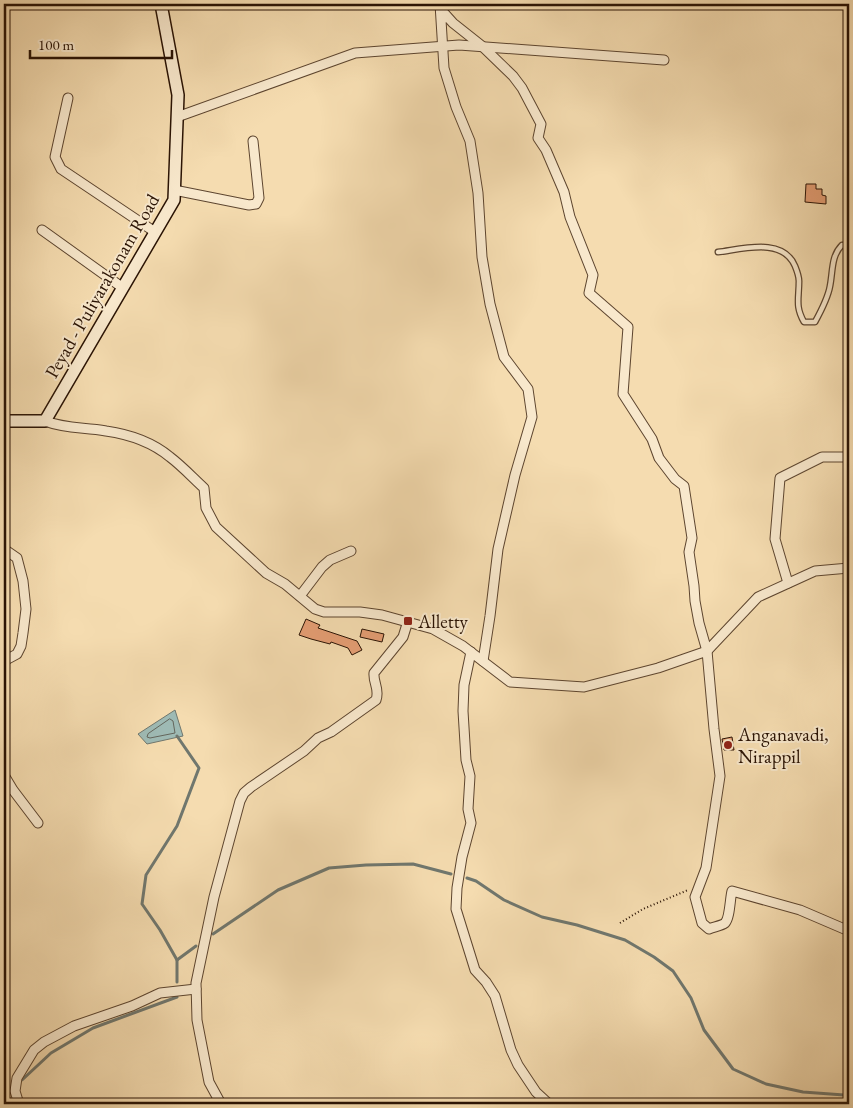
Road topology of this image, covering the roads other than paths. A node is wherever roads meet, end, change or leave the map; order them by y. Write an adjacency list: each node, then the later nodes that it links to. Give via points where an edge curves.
1 (183, 4): 3 (lane)
2 (440, 4): 5 (street)
3 (162, 5): 9 (main road, Peyad - Puliyarakonam Road, via 178,95)
4 (444, 18): 6 (street, via 444,12 452,23)
5 (442, 46): 6 (street); 9 (street, via 355,53); 29 (street, via 444,68 470,141 478,193 482,257 498,336 504,357 528,389 532,417 514,476 498,549)
6 (482, 46): 7 (street); 26 (street, via 513,76 541,124 538,138 564,192 570,217 593,275 588,293 628,327 623,394 652,439 659,458 684,486 692,538 689,552 694,600)
7 (664, 60)
8 (68, 98): 13 (street, via 55,157 60,170)
9 (177, 117): 11 (main road, Peyad - Puliyarakonam Road)
10 (253, 142): 11 (street, via 259,198 256,204 240,204)
11 (174, 190): 13 (main road, Peyad - Puliyarakonam Road, via 174,200)
12 (42, 230): 16 (street)
13 (155, 232): 16 (main road, Peyad - Puliyarakonam Road)
14 (849, 246): 15 (lane, via 842,245 836,251 830,287 815,322 804,322 798,312 800,278 791,258 782,250 758,247)
15 (718, 252)
16 (122, 288): 18 (main road, Peyad - Puliyarakonam Road)
17 (4, 421): 18 (main road)
18 (45, 421): 24 (street, via 59,426 127,435 168,455 204,488 206,508 216,527 266,572)
19 (849, 457): 23 (street, via 822,457 780,478 775,539)
20 (4, 548): 28 (street, via 17,558 26,609 21,646 17,654)
21 (351, 551): 24 (street, via 322,567)
22 (849, 568): 23 (street, via 815,571)
23 (788, 583): 26 (street, via 758,597)
24 (300, 596): 25 (street, via 314,609 324,612 360,612)
25 (408, 621): 27 (street, via 433,629); 34 (street, via 403,637 374,674 378,691 376,700 279,766 242,797 214,897)
26 (707, 651): 29 (street, via 658,668 584,687 510,682); 33 (street, via 720,776 706,868 695,897 702,923 709,929 724,924 728,918 732,890 800,910)
27 (471, 652): 29 (street); 37 (street, via 464,685 463,711 471,823 462,857 456,909 475,970 495,996 518,1065 536,1092)
28 (4, 661)
29 (482, 661)
30 (4, 775): 31 (street)
31 (6, 786): 32 (street)
32 (38, 823)
33 (849, 932)
34 (196, 989): 35 (street, via 160,993 74,1026 44,1042 34,1050 17,1078 15,1091); 36 (street, via 197,1020 209,1082)
35 (19, 1104)
36 (221, 1104)
37 (549, 1104)

